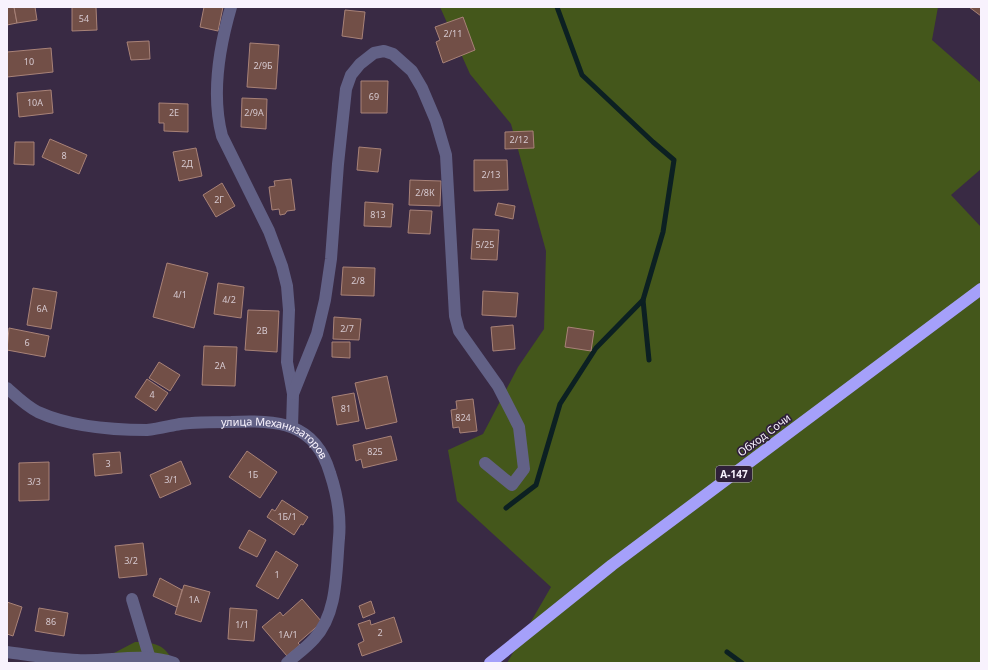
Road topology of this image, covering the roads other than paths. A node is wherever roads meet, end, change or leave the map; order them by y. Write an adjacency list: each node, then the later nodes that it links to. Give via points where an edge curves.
1 (231, 7): 4 (street, via 220,47 218,120 222,136 269,231 288,286 287,362)
2 (981, 289): 12 (highway, Обход Сочи / А-147, via 612,565)
3 (7, 388): 5 (street, улица Механизаторов, via 37,411 63,421 115,429 149,430 181,424 265,420)
4 (293, 394): 5 (street); 6 (street, via 317,334 325,300 346,89 360,64 374,53 384,51 393,54 412,71 436,121 446,155 455,316 459,330 498,386 519,427 524,469 512,485)
5 (292, 427): 11 (street, улица Механизаторов, via 312,439 326,460 336,494 340,529 335,581 326,623 315,639)
6 (485, 462)
7 (132, 600): 9 (street)
8 (7, 652): 9 (street, via 78,660)
9 (150, 659): 10 (street)
10 (174, 663)
11 (287, 663)
12 (490, 663)

